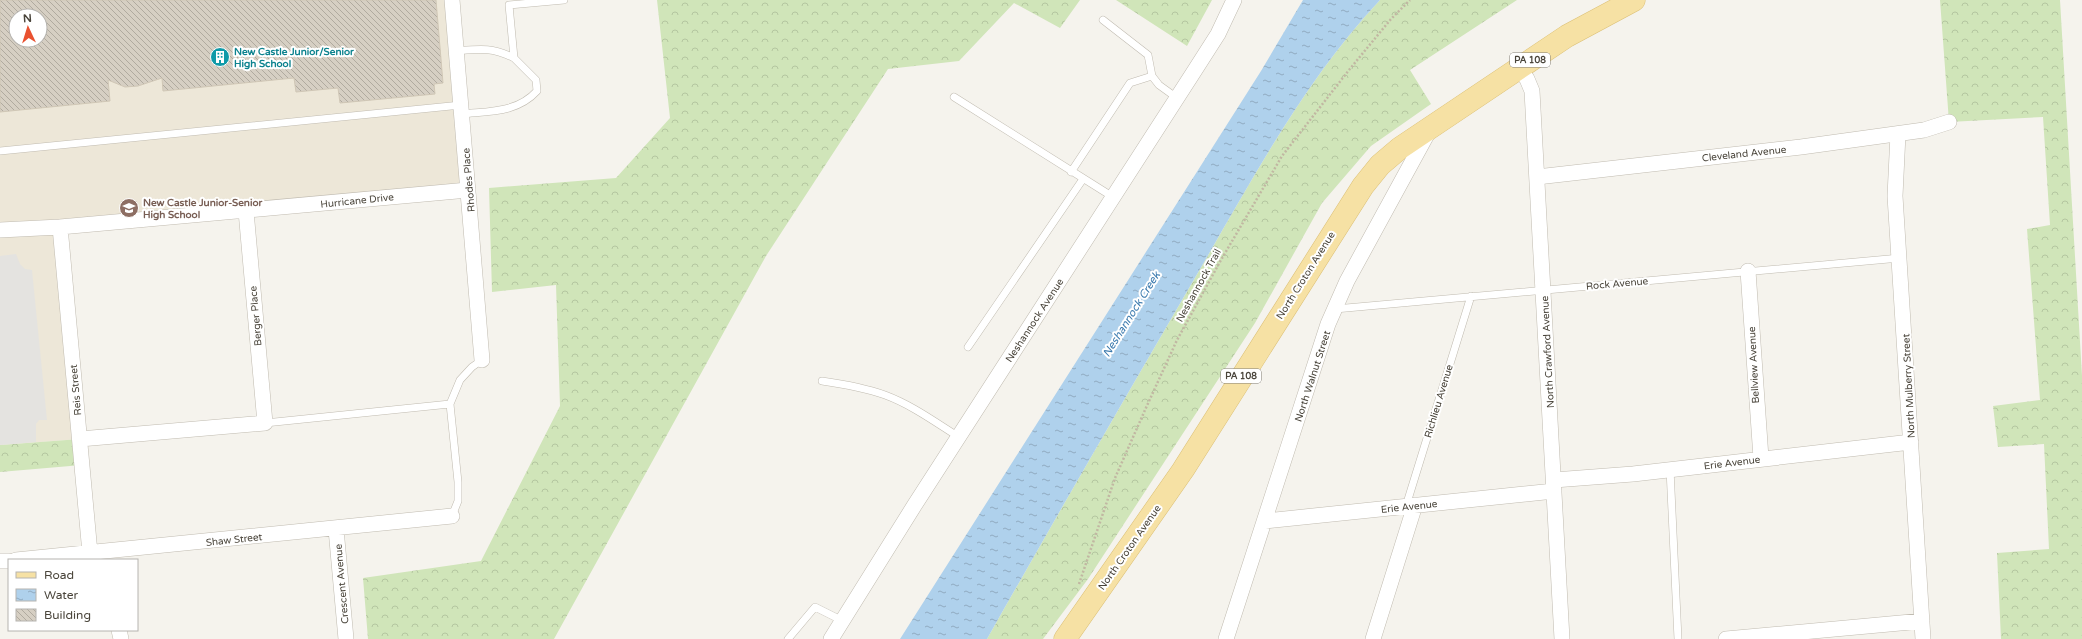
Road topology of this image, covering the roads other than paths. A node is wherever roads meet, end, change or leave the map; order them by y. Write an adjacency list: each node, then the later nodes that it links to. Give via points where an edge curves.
1 (452, 0): 6 (street, Rhodes Place)
2 (564, 0): 7 (lane, via 509,5)
3 (1234, 0): 11 (street, Neshannock Avenue, via 1218,34)
4 (1634, 0): 8 (main road, North Croton Avenue / PA 108, via 1567,36)
5 (1103, 20): 9 (lane, via 1148,55)
6 (456, 51): 7 (lane, via 488,48); 12 (street, Rhodes Place)
7 (514, 58): 12 (lane, via 536,80 537,91 530,98 508,109)
8 (1519, 68): 14 (main road, North Croton Avenue / PA 108); 18 (street, North Crawford Avenue, via 1532,92)
9 (1152, 76): 11 (lane); 17 (lane, via 1130,83)
10 (954, 97): 17 (lane)
11 (1177, 98): 21 (street, Neshannock Avenue)
12 (462, 109): 16 (lane, via 417,110); 20 (street, Rhodes Place)
13 (1949, 122): 15 (street, Cleveland Avenue, via 1924,130)
14 (1431, 127): 29 (street, North Walnut Street); 53 (main road, North Croton Avenue / PA 108, via 1380,165 1363,186 1183,470)
15 (1898, 134): 18 (street, Cleveland Avenue); 25 (street, North Mulberry Street, via 1895,196)
16 (0, 151)
17 (1071, 172): 19 (lane)
18 (1537, 177): 27 (street, North Crawford Avenue)
19 (1083, 179): 21 (lane); 30 (lane)
20 (468, 190): 22 (street, Hurricane Drive); 31 (street, Rhodes Place)
21 (1112, 197): 35 (street, Neshannock Avenue)
22 (246, 211): 23 (street); 34 (street, Berger Place)
23 (60, 227): 24 (street); 36 (street, Reis Street)
24 (0, 230)
25 (1900, 258): 26 (lane, Rock Avenue); 37 (street, North Mulberry Street)
26 (1748, 271): 27 (lane, Rock Avenue); 38 (street, Bellview Avenue)
27 (1543, 290): 28 (lane, Rock Avenue); 40 (street, North Crawford Avenue)
28 (1471, 296): 29 (lane, Rock Avenue); 41 (lane, Richlieu Avenue)
29 (1335, 309): 43 (street, North Walnut Street)
30 (968, 347)
31 (482, 360): 33 (lane, via 460,380)
32 (822, 381): 35 (lane, via 885,395 909,406)
33 (450, 404): 34 (lane); 42 (lane, via 458,482 458,501)
34 (265, 422): 36 (street)
35 (959, 437): 48 (street, Neshannock Avenue)
36 (80, 439): 45 (street, Reis Street)
37 (1911, 442): 38 (street, Erie Avenue); 49 (street, North Mulberry Street)
38 (1761, 458): 39 (street, Erie Avenue)
39 (1670, 469): 40 (street, Erie Avenue); 57 (lane)
40 (1554, 485): 41 (street, Erie Avenue); 56 (street, North Crawford Avenue)
41 (1410, 505): 43 (street, Erie Avenue); 55 (street, Richlieu Avenue)
42 (452, 516): 44 (street, Shaw Street)
43 (1265, 520): 54 (street, North Walnut Street)
44 (336, 529): 46 (street, Shaw Street); 50 (street, Crescent Avenue)
45 (90, 553): 46 (street, Shaw Street); 47 (street, Shaw Street)
46 (113, 555)
47 (27, 559)
48 (843, 621): 51 (lane, via 815,607); 52 (street, Neshannock Avenue)
49 (1922, 621): 58 (street); 59 (street, North Mulberry Street)
50 (346, 639)
51 (788, 639)
52 (831, 639)
53 (1065, 639)
54 (1226, 639)
55 (1373, 639)
56 (1562, 639)
57 (1678, 639)
58 (1726, 639)
59 (1922, 639)

